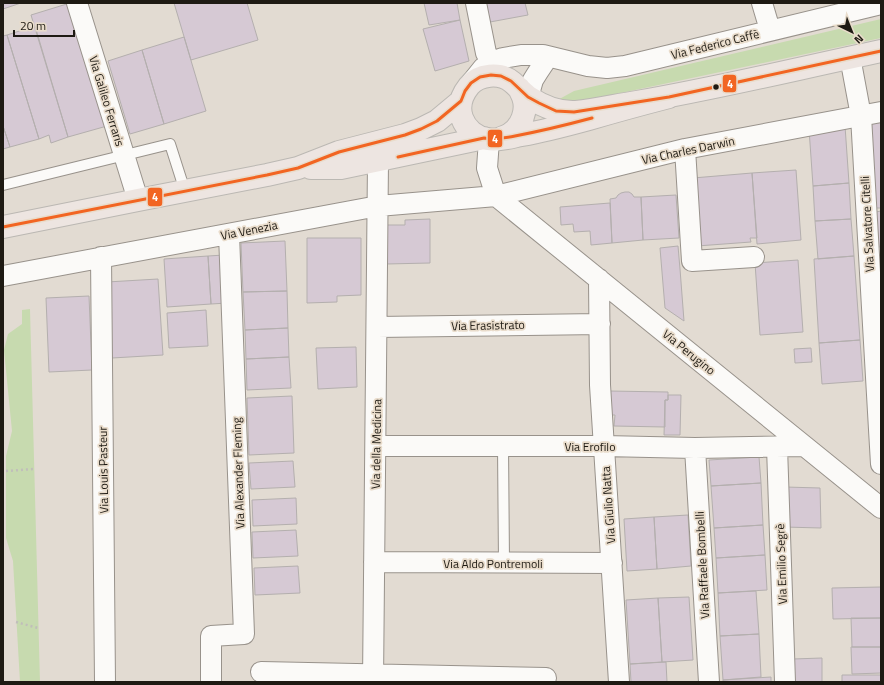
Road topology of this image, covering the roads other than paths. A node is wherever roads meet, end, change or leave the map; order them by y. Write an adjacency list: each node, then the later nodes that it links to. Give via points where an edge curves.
1 (77, 3): 16 (street, Via Galileo Ferraris)
2 (476, 3): 9 (street, via 486,53)
3 (762, 3): 5 (street)
4 (881, 4): 5 (street, Via Federico Caffè)
5 (770, 30): 7 (street, Via Federico Caffè, via 625,66 588,66)
6 (881, 51): 8 (main road)
7 (548, 57): 9 (street, via 536,76); 9 (street, Via Federico Caffè, via 521,55 503,58)
8 (850, 57): 11 (main road); 13 (street, Via Salvatore Citelli)
9 (513, 86): 10 (main road, via 491,75 480,77); 11 (main road, via 556,111 574,112); 14 (main road, via 523,118 509,135)
10 (466, 92): 14 (main road, via 460,111 465,124 475,135); 18 (main road, via 437,121 421,129 339,152)
11 (669, 96): 14 (main road, via 541,132)
12 (881, 112): 13 (street, Via Charles Darwin)
13 (861, 116): 15 (street, Via Charles Darwin); 38 (street, Via Salvatore Citelli)
14 (491, 139): 17 (main road); 21 (street, via 487,168)
15 (685, 149): 21 (street, Via Charles Darwin); 26 (street, via 692,261)
16 (124, 156): 19 (lane); 20 (lane, via 170,144); 22 (street, Via Galileo Ferraris)
17 (378, 161): 18 (main road, via 341,168); 23 (street, Via della Medicina)
18 (298, 168): 20 (main road)
19 (3, 185)
20 (185, 190): 22 (main road)
21 (496, 196): 23 (street, Via Venezia); 29 (street, Via Perugino)
22 (138, 200): 24 (main road)
23 (378, 206): 25 (street, Via Venezia); 31 (street, Via della Medicina)
24 (3, 227)
25 (229, 234): 27 (street, Via Venezia); 47 (street, Via Alexander Fleming, via 244,634 211,636)
26 (754, 257)
27 (101, 258): 28 (street, Via Venezia); 46 (street, Via Louis Pasteur)
28 (3, 276)
29 (599, 279): 30 (street, Via Giulio Natta); 35 (street, Via Perugino)
30 (600, 324): 31 (street, Via Erasistrato); 34 (street, Via Giulio Natta)
31 (377, 327): 32 (street, Via della Medicina)
32 (376, 446): 33 (street, Via Erofilo); 40 (street, Via della Medicina)
33 (503, 446): 34 (street, Via Erofilo); 41 (lane)
34 (604, 446): 37 (street, Via Erofilo); 42 (street, Via Giulio Natta)
35 (804, 446): 36 (street, Via Erofilo); 39 (street, Via Perugino)
36 (777, 447): 37 (street, Via Erofilo); 50 (street, Via Emilio Segrè)
37 (695, 448): 49 (street, Via Raffaele Bombelli)
38 (881, 464)
39 (881, 508)
40 (374, 562): 41 (street, Via Aldo Pontremoli); 45 (street, Via della Medicina)
41 (504, 563): 42 (street, Via Aldo Pontremoli)
42 (612, 563): 48 (street, Via Giulio Natta)
43 (261, 672): 45 (street)
44 (546, 678): 45 (street)
45 (373, 679)
46 (105, 682)
47 (211, 682)
48 (619, 682)
49 (709, 682)
50 (785, 682)

